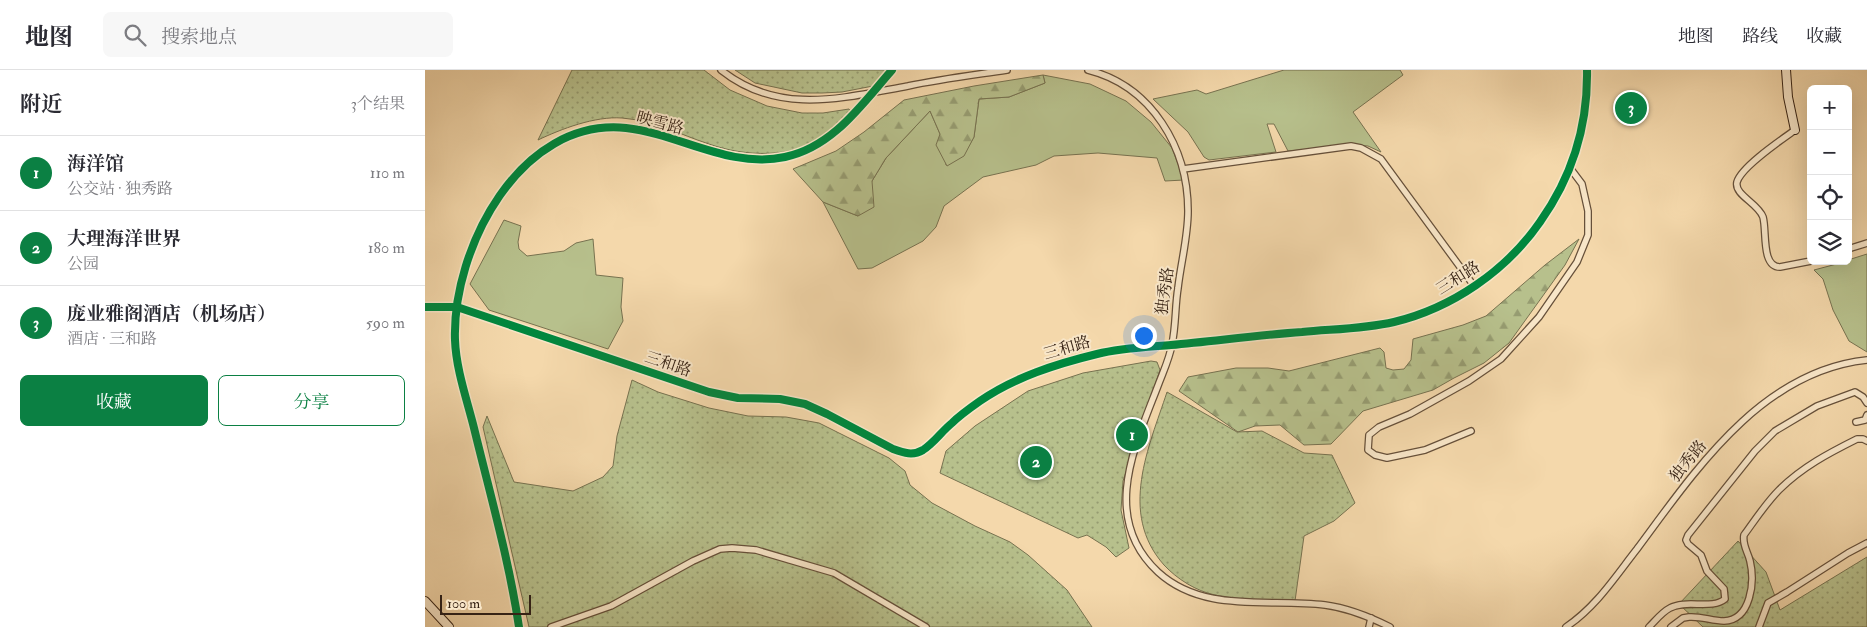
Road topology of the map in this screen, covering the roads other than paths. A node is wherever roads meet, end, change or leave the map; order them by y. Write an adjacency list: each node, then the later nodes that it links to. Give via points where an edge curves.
1 (721, 70): 7 (street, via 755,90 786,99 820,100)
2 (892, 70): 7 (street, 映雪路)
3 (1007, 70): 7 (street)
4 (1088, 70): 10 (street, 独秀路, via 1120,83 1145,102 1170,134)
5 (1587, 70): 9 (street, 三和路, via 1585,116)
6 (1786, 70): 8 (street)
7 (872, 92): 16 (street, 映雪路, via 825,140 780,158 732,156 650,132 624,128 593,130 559,142 523,168 495,201 473,247)
8 (1795, 130): 13 (street, via 1742,172 1737,187 1759,208 1771,264 1780,267)
9 (1570, 168): 14 (street, 三和路, via 1534,231 1512,256); 22 (street, via 1582,184 1588,211 1588,235 1577,262 1539,317 1493,365 1411,414 1379,427 1369,435 1368,450 1387,458 1425,450)
10 (1183, 169): 14 (street, via 1322,149 1361,148 1381,159); 17 (street, 独秀路, via 1187,225)
11 (1867, 243): 12 (street)
12 (1852, 248)
13 (1807, 261)
14 (1474, 286): 17 (street, 三和路, via 1438,306 1394,322)
15 (425, 307): 16 (street, 三和路)
16 (457, 307): 17 (street, 三和路, via 709,392 805,404 904,453 924,449 952,422 1016,380 1107,351); 28 (street, 映雪路, via 455,341)
17 (1172, 345): 26 (street, 独秀路, via 1126,482 1129,521 1145,557 1170,581 1201,596 1237,602 1327,605)
18 (1867, 360): 33 (street, 独秀路, via 1832,367 1801,380 1742,422 1721,442 1604,592 1586,612)
19 (1867, 403): 34 (street, via 1855,392 1825,403 1775,431 1755,451 1687,537 1688,544 1702,556 1707,572 1725,590 1725,599 1718,603 1673,606)
20 (1867, 415): 21 (street, via 1865,420)
21 (1856, 422)
22 (1471, 431)
23 (1867, 441): 35 (street, via 1857,439 1799,472 1779,490 1749,528 1743,540 1751,563 1751,590 1739,616 1723,621 1689,617)
24 (1867, 543): 36 (street, via 1771,600)
25 (425, 601): 27 (street)
26 (1371, 618): 31 (street); 32 (street, 独秀路)
27 (449, 627)
28 (519, 627)
29 (551, 627): 30 (street, via 611,606 693,561 720,549 732,548 756,550 834,573)
30 (926, 627)
31 (1369, 627)
32 (1390, 627)
33 (1566, 627)
34 (1649, 627)
35 (1671, 627)
36 (1759, 627)

